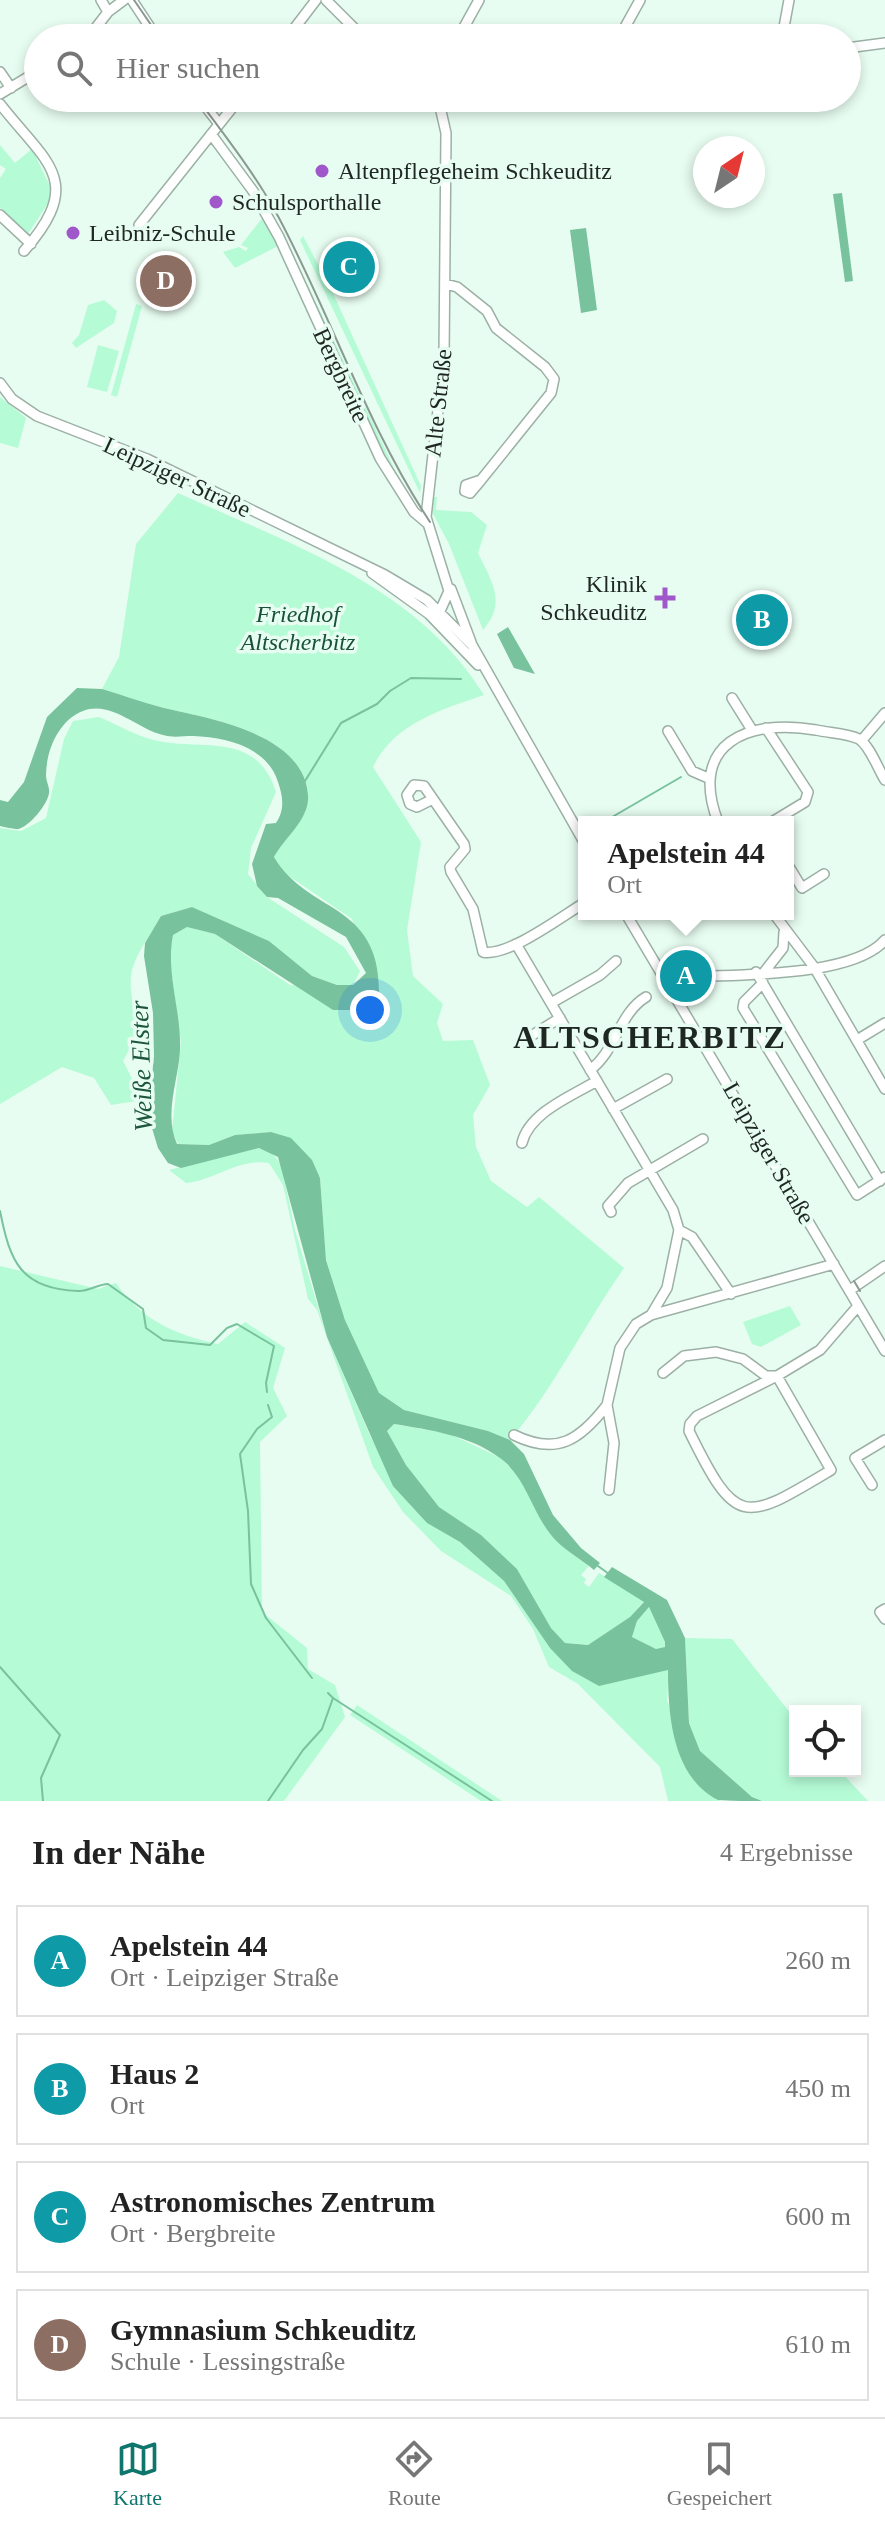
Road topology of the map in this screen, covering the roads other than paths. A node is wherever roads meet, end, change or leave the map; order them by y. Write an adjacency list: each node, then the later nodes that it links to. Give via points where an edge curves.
1 (101, 0): 9 (street)
2 (124, 0): 9 (street)
3 (132, 0): 11 (street)
4 (316, 0): 12 (street)
5 (326, 0): 13 (street)
6 (479, 0): 14 (street)
7 (640, 0): 15 (street)
8 (789, 0): 16 (street)
9 (108, 12): 10 (street)
10 (99, 24)
11 (148, 24)
12 (298, 24)
13 (350, 24)
14 (466, 24)
15 (627, 24)
16 (785, 24)
17 (885, 43): 18 (street)
18 (861, 46)
19 (0, 72): 21 (street)
20 (24, 80): 21 (street)
21 (11, 88): 22 (street)
22 (0, 94)
23 (0, 104): 29 (street, via 57,177 54,205 28,248)
24 (210, 112): 27 (street)
25 (229, 112): 27 (street)
26 (441, 112): 31 (street, Alte Straße, via 446,133)
27 (219, 124): 28 (street)
28 (211, 134): 30 (street); 34 (street, Bergbreite, via 279,237 380,458 414,512)
29 (0, 215)
30 (139, 225)
31 (445, 284): 33 (street, via 487,311 496,328 554,379 551,393); 34 (street, Alte Straße, via 444,357)
32 (0, 383): 35 (street, Leipziger Straße, via 37,416 147,459)
33 (481, 480)
34 (427, 523): 36 (street, Bergbreite)
35 (360, 565): 38 (street, Leipziger Straße); 38 (street, Leipziger Straße, via 427,600)
36 (448, 582): 37 (street, Leipziger Straße); 38 (street, via 449,596)
37 (460, 610): 39 (street); 40 (street, Leipziger Straße)
38 (439, 616): 39 (street, Leipziger Straße)
39 (449, 627): 40 (street, Leipziger Straße); 41 (street, Leipziger Straße)
40 (472, 645): 41 (street, Leipziger Straße)
41 (491, 680): 53 (street, Leipziger Straße)
42 (732, 698): 45 (street)
43 (885, 713): 47 (street)
44 (766, 728): 45 (street); 47 (street, via 806,728); 52 (street, via 808,792 805,802)
45 (752, 730): 48 (street, via 718,752)
46 (668, 731): 48 (street, via 692,771)
47 (862, 740): 49 (street)
48 (708, 778): 51 (street)
49 (885, 780)
50 (433, 799): 61 (street, via 464,844 450,867 473,909 479,947 492,953)
51 (717, 816)
52 (782, 816)
53 (578, 832)
54 (824, 874): 55 (street, via 802,888)
55 (794, 881)
56 (578, 907): 61 (street)
57 (630, 920): 84 (street, Leipziger Straße)
58 (778, 920): 59 (street)
59 (783, 929): 63 (street); 64 (street, via 783,948)
60 (885, 940): 63 (street, via 855,959)
61 (516, 944): 68 (street)
62 (616, 961): 68 (street)
63 (814, 967): 64 (street); 71 (street)
64 (760, 972): 65 (street); 66 (street)
65 (693, 977)
66 (763, 983): 81 (street); 81 (street, via 743,1008 794,1094 857,1195)
67 (646, 997): 73 (street, via 632,1007)
68 (551, 1003): 69 (street)
69 (560, 1018): 72 (street); 73 (street)
70 (885, 1023): 71 (street)
71 (857, 1040): 76 (street)
72 (523, 1041)
73 (590, 1070): 75 (street)
74 (667, 1079): 77 (street)
75 (597, 1081): 77 (street); 79 (street, via 538,1118)
76 (885, 1089)
77 (613, 1109): 80 (street)
78 (703, 1139): 80 (street)
79 (522, 1143)
80 (650, 1171): 82 (street, via 628,1183 608,1206); 83 (street)
81 (882, 1179)
82 (611, 1212)
83 (679, 1230): 87 (street, via 692,1237); 89 (street, via 667,1288)
84 (834, 1264): 86 (street, Leipziger Straße); 87 (street)
85 (885, 1266): 86 (street)
86 (850, 1290): 88 (street, Leipziger Straße)
87 (731, 1294): 89 (street)
88 (858, 1306): 90 (street, Leipziger Straße); 93 (street, via 820,1350)
89 (651, 1315): 95 (street, via 623,1340)
90 (885, 1351)
91 (758, 1371): 92 (street, via 743,1359 716,1352 684,1356); 93 (street); 94 (street)
92 (663, 1373)
93 (777, 1376): 94 (street); 94 (street, via 831,1470 759,1509 728,1497 689,1431 697,1416)
94 (750, 1389)
95 (607, 1405): 96 (street, via 591,1426 567,1441 539,1445); 99 (street, via 614,1443)
96 (514, 1435)
97 (885, 1440): 98 (street, via 855,1458)
98 (872, 1485)
99 (609, 1490)
100 (885, 1609): 101 (street, via 880,1612)
101 (885, 1619)

